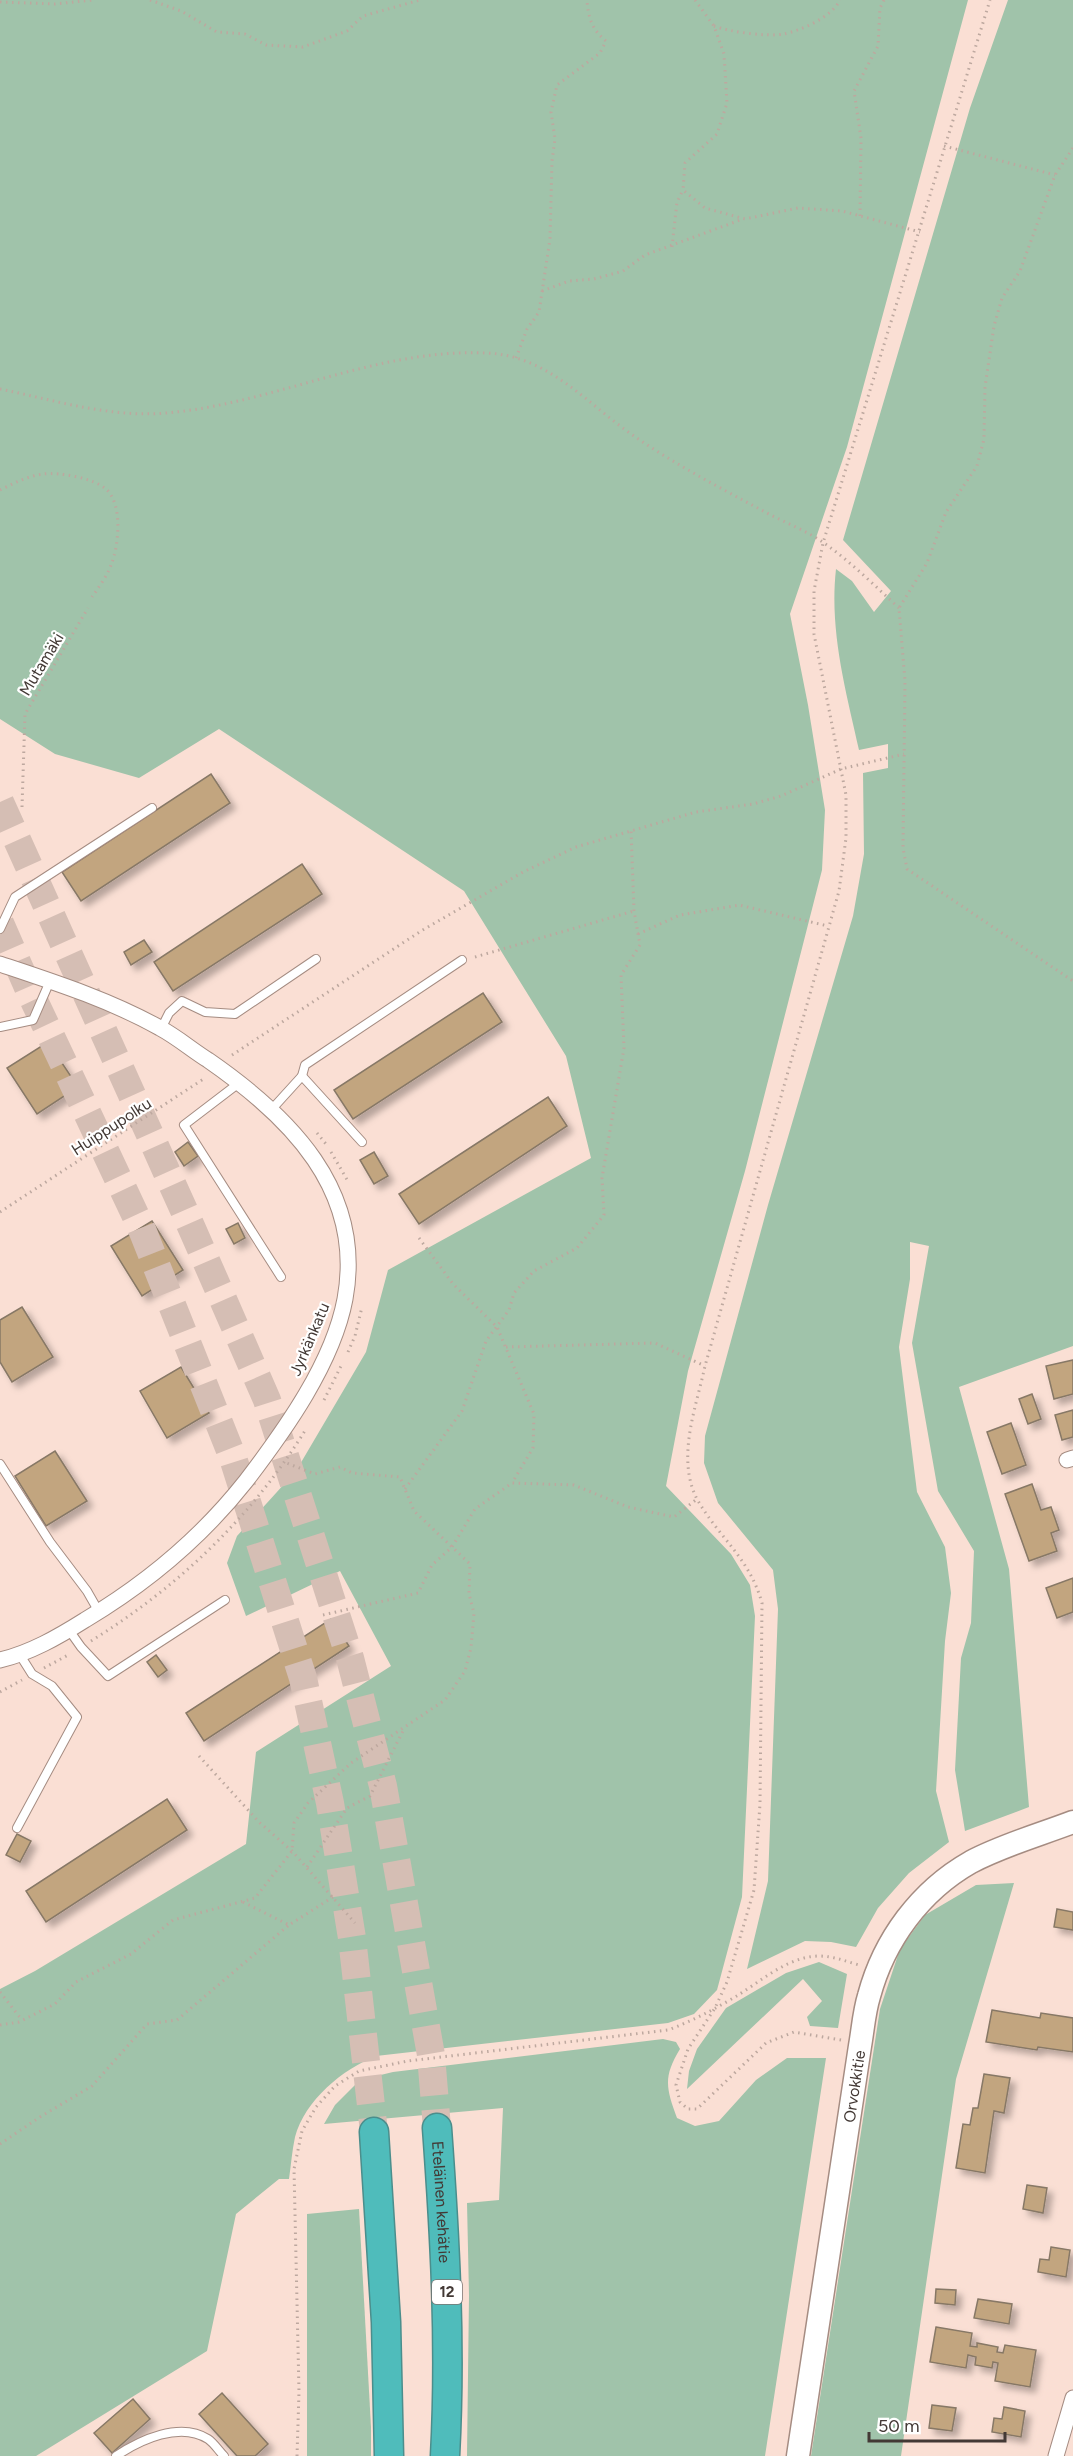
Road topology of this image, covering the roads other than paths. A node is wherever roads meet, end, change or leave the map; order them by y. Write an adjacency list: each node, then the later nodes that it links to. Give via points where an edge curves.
1 (152, 808): 2 (lane, via 15,897)
2 (0, 929)
3 (316, 959): 8 (lane, via 235,1014 205,1012 182,1001 169,1013)
4 (462, 960): 9 (lane, via 305,1065)
5 (0, 964): 6 (street, Jyrkänkatu)
6 (50, 981): 7 (lane, via 33,1020); 8 (street, Jyrkänkatu, via 110,1003)
7 (0, 1027)
8 (162, 1029): 10 (street, Jyrkänkatu)
9 (302, 1076): 11 (lane); 12 (lane)
10 (239, 1083): 11 (street, Jyrkänkatu); 13 (lane, via 184,1125)
11 (272, 1109): 16 (street, Jyrkänkatu, via 311,1152 329,1186 343,1226 348,1272 345,1300 329,1347 282,1434 220,1514 181,1552)
12 (362, 1142)
13 (281, 1277)
14 (0, 1464): 16 (lane)
15 (225, 1600): 17 (lane, via 108,1676)
16 (99, 1612): 17 (street, Jyrkänkatu)
17 (69, 1630): 18 (street, Jyrkänkatu)
18 (20, 1655): 19 (street, Jyrkänkatu); 21 (lane, via 32,1674 52,1686 77,1717)
19 (0, 1660)
20 (1073, 1822): 29 (street, Orvokkitie, via 972,1862 948,1877 924,1898 895,1934 880,1964 868,1998)
21 (18, 1828)
22 (437, 2128): 28 (highway, Eteläinen kehätie / 12, via 447,2255)
23 (374, 2132): 27 (highway)
24 (1073, 2398): 30 (street)
25 (116, 2456): 26 (lane, via 139,2442 167,2433 192,2432 209,2439)
26 (224, 2456)
27 (389, 2456)
28 (445, 2456)
29 (798, 2456)
30 (1056, 2456)

